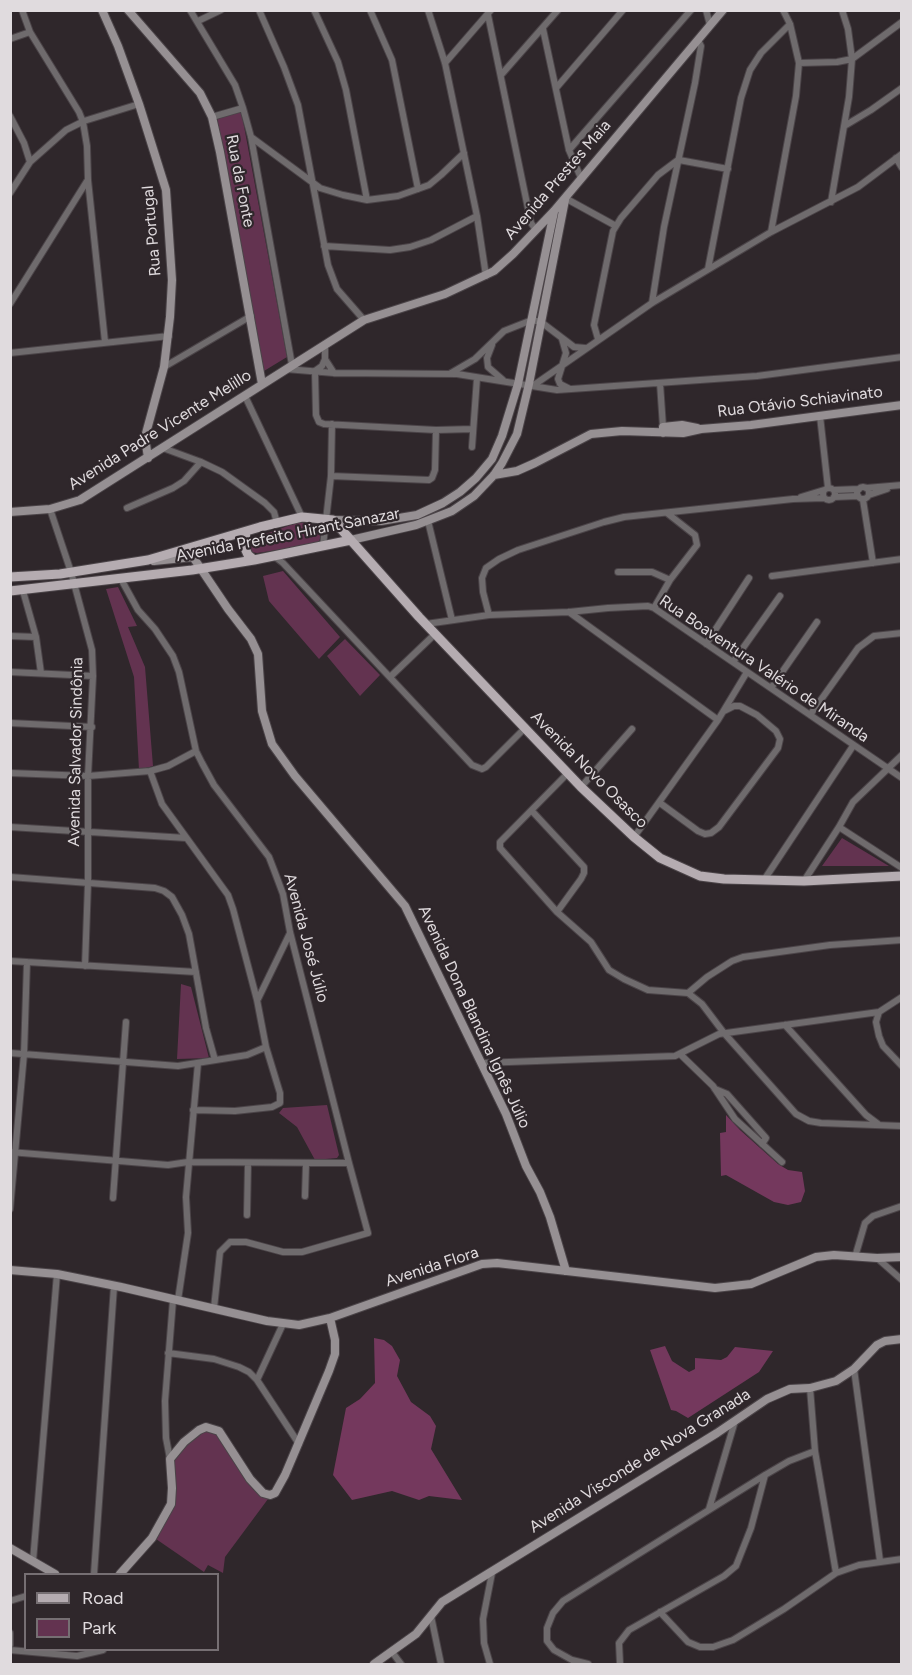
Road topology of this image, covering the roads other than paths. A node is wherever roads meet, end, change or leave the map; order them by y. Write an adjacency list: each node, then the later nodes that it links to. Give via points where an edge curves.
1 (22, 10): 23 (street)
2 (102, 10): 32 (main road, Rua Portugal)
3 (128, 10): 35 (main road, Rua da Fonte, via 200,93)
4 (190, 10): 18 (street)
5 (221, 10): 18 (street)
6 (259, 10): 48 (street, via 298,105)
7 (314, 10): 52 (street, via 346,90)
8 (370, 10): 49 (street, via 392,60)
9 (428, 10): 27 (street)
10 (558, 10): 22 (street)
11 (623, 10): 30 (street)
12 (691, 10): 39 (street)
13 (706, 10): 21 (street)
14 (723, 10): 21 (main road, Avenida Prestes Maia)
15 (783, 10): 20 (street)
16 (842, 10): 26 (street)
17 (490, 13): 27 (street); 29 (street)
18 (198, 21): 33 (street, via 235,85)
19 (902, 22): 26 (street)
20 (790, 24): 28 (street); 45 (street, via 750,70)
21 (711, 25): 25 (main road, Avenida Prestes Maia)
22 (543, 28): 29 (street); 30 (street)
23 (30, 32): 24 (street); 36 (street)
24 (10, 39)
25 (698, 40): 42 (street, via 699,59); 46 (main road, Avenida Prestes Maia)
26 (852, 58): 28 (street); 37 (street)
27 (445, 63): 40 (street)
28 (799, 63): 58 (street)
29 (501, 75): 57 (street, via 531,223)
30 (557, 87): 39 (street)
31 (902, 88): 37 (street)
32 (139, 104): 36 (street); 67 (main road, Rua Portugal, via 166,190 172,280)
33 (243, 108): 35 (street); 38 (street)
34 (10, 116): 43 (street)
35 (212, 117): 64 (main road, Rua da Fonte)
36 (83, 122): 43 (street, via 66,130); 47 (street)
37 (846, 125): 53 (street)
38 (251, 137): 48 (street); 79 (street)
39 (569, 150): 46 (street)
40 (464, 153): 49 (street, via 441,176); 55 (street)
41 (899, 156): 44 (street); 53 (street)
42 (679, 160): 45 (street); 56 (street, via 658,175); 62 (street)
43 (30, 162): 50 (street)
44 (902, 168)
45 (728, 169): 60 (street)
46 (581, 177): 51 (main road, Avenida Prestes Maia)
47 (87, 180): 63 (street); 71 (street)
48 (313, 183): 52 (street, via 328,191); 59 (street)
49 (418, 189): 52 (street)
50 (10, 193)
51 (565, 198): 54 (main road, Avenida Prestes Maia); 56 (street); 66 (main road)
52 (367, 200)
53 (831, 202): 58 (street)
54 (554, 212): 57 (main road, Avenida Prestes Maia); 66 (main road)
55 (477, 216): 59 (street, via 410,247 390,250); 61 (street)
56 (616, 226): 69 (street, via 610,239 594,325)
57 (537, 230): 61 (main road, Avenida Prestes Maia)
58 (771, 232): 60 (street)
59 (324, 246): 65 (street, via 338,289)
60 (708, 269): 62 (street)
61 (486, 276): 65 (main road, Avenida Prestes Maia, via 445,294)
62 (652, 303): 69 (street)
63 (10, 304)
64 (251, 316): 78 (street); 86 (main road, Rua da Fonte)
65 (364, 320): 72 (main road, Avenida Prestes Maia)
66 (537, 321): 68 (street); 70 (street, via 504,331); 87 (main road, Avenida Prefeito Hirant Sanazar); 88 (main road, Avenida Prefeito Hirant Sanazar)
67 (169, 336): 71 (street); 78 (main road, Rua Portugal)
68 (562, 338): 73 (street, via 574,347); 77 (street, via 566,347)
69 (597, 339): 73 (street)
70 (493, 341): 82 (street, via 475,359); 84 (street, via 488,367)
71 (105, 342): 74 (street)
72 (325, 345): 76 (street); 79 (main road, Avenida Prestes Maia)
73 (586, 348): 77 (street)
74 (10, 353)
75 (902, 357): 85 (street, via 766,375)
76 (325, 359): 80 (street); 81 (street)
77 (564, 364): 88 (street); 89 (street, via 558,379)
78 (164, 367): 99 (main road, Rua Portugal, via 145,437)
79 (289, 367): 80 (street); 86 (main road, Avenida Padre Vicente Melillo)
80 (315, 371): 81 (street); 93 (street, via 316,415 319,422)
81 (334, 373): 82 (street)
82 (448, 374): 83 (street)
83 (477, 378): 84 (street); 94 (street)
84 (507, 382): 87 (street)
85 (660, 383): 89 (street); 96 (street)
86 (262, 384): 90 (main road, Avenida Padre Vicente Melillo)
87 (518, 384): 88 (street); 112 (main road, Avenida Prefeito Hirant Sanazar, via 492,459 460,492 417,515 381,521)
88 (532, 385): 89 (street, via 550,390); 101 (main road, Avenida Prefeito Hirant Sanazar, via 517,434)
89 (570, 389)
90 (245, 396): 98 (main road, Avenida Padre Vicente Melillo); 111 (street)
91 (902, 405): 92 (main road, Rua Otávio Schiavinato)
92 (820, 416): 96 (main road, Rua Otávio Schiavinato, via 683,433); 104 (street)
93 (332, 424): 95 (street); 102 (street)
94 (473, 429): 95 (street); 97 (street)
95 (436, 430): 102 (street, via 432,478 423,481)
96 (663, 430): 101 (main road, Rua Otávio Schiavinato, via 591,434 517,471)
97 (472, 447)
98 (163, 448): 99 (main road, Avenida Padre Vicente Melillo); 100 (street)
99 (148, 458): 108 (main road, Avenida Padre Vicente Melillo, via 80,500)
100 (201, 462): 107 (street, via 173,488); 114 (street, via 265,503 274,512)
101 (494, 475): 113 (main road, Avenida Prefeito Hirant Sanazar, via 464,504)
102 (331, 476): 112 (street)
103 (902, 485): 105 (street)
104 (830, 491): 105 (street); 106 (street); 106 (street, via 824,498)
105 (863, 493): 122 (street)
106 (793, 499): 110 (street)
107 (127, 508)
108 (50, 509): 109 (main road, Avenida Padre Vicente Melillo); 124 (street, Avenida Salvador Sindônia)
109 (10, 512)
110 (667, 513): 130 (street, via 697,539 694,549); 137 (street, via 604,522 499,559 486,568 482,578)
111 (302, 517): 112 (main road, Avenida Prefeito Hirant Sanazar); 114 (main road, Avenida Prefeito Hirant Sanazar)
112 (329, 520): 116 (main road, Avenida Novo Osasco); 117 (street)
113 (428, 521): 116 (main road, Avenida Prefeito Hirant Sanazar); 138 (street)
114 (277, 523): 115 (main road, Avenida Prefeito Hirant Sanazar)
115 (246, 532): 120 (main road, Avenida Prefeito Hirant Sanazar); 121 (main road, via 244,546)
116 (351, 540): 117 (main road, Avenida Prefeito Hirant Sanazar); 140 (main road, Avenida Novo Osasco)
117 (323, 546): 118 (main road, Avenida Prefeito Hirant Sanazar)
118 (274, 556): 121 (main road, Avenida Prefeito Hirant Sanazar); 151 (street)
119 (902, 559): 122 (street)
120 (148, 560): 123 (main road, via 189,556); 124 (main road, Avenida Prefeito Hirant Sanazar)
121 (254, 560): 123 (main road, Avenida Prefeito Hirant Sanazar)
122 (873, 563): 126 (street)
123 (202, 568): 129 (main road, Avenida Prefeito Hirant Sanazar); 204 (main road, Avenida Dona Blandina Ignês Júlio, via 258,654 262,711 272,744 405,906)
124 (70, 572): 127 (main road, Avenida Prefeito Hirant Sanazar); 131 (street, Avenida Salvador Sindônia)
125 (618, 572): 130 (street, via 652,572)
126 (772, 576)
127 (10, 577)
128 (749, 578): 145 (street)
129 (121, 579): 131 (main road, Avenida Prefeito Hirant Sanazar); 161 (street, Avenida José Júlio, via 138,610 173,656)
130 (669, 580): 135 (street)
131 (73, 585): 133 (main road, Avenida Prefeito Hirant Sanazar); 150 (street, Avenida Salvador Sindônia, via 92,650)
132 (10, 591): 133 (main road, Avenida Prefeito Hirant Sanazar)
133 (23, 591): 144 (street)
134 (780, 596): 146 (street)
135 (654, 608): 136 (street, Rua Boaventura Valério de Miranda); 145 (street, Rua Boaventura Valério de Miranda)
136 (569, 612): 137 (street, Rua Boaventura Valério de Miranda); 155 (street)
137 (489, 615): 138 (street, Rua Boaventura Valério de Miranda)
138 (452, 620): 140 (street, Rua Boaventura Valério de Miranda)
139 (817, 622): 152 (street)
140 (426, 624): 142 (main road, Avenida Novo Osasco)
141 (902, 633): 154 (street, via 874,636 862,644)
142 (435, 634): 151 (street); 158 (main road, Avenida Novo Osasco)
143 (10, 636): 144 (street)
144 (36, 637): 149 (street)
145 (706, 644): 146 (street, Rua Boaventura Valério de Miranda)
146 (733, 662): 148 (street, Rua Boaventura Valério de Miranda)
147 (10, 672): 149 (street)
148 (747, 672): 152 (street, Rua Boaventura Valério de Miranda); 153 (street)
149 (41, 673): 150 (street)
150 (93, 676): 157 (street, Avenida Salvador Sindônia)
151 (390, 677): 158 (street, via 472,765 482,769)
152 (771, 688): 154 (street, Rua Boaventura Valério de Miranda)
153 (724, 711): 155 (street); 170 (street, via 740,706 757,715 776,731 780,739 778,748 719,828 711,833 698,831)
154 (810, 715): 160 (street, Rua Boaventura Valério de Miranda)
155 (718, 720): 170 (street)
156 (10, 723): 157 (street)
157 (92, 727): 167 (street, Avenida Salvador Sindônia)
158 (525, 728): 166 (main road, Avenida Novo Osasco)
159 (633, 729): 169 (street)
160 (854, 746): 163 (street, Rua Boaventura Valério de Miranda); 180 (street)
161 (196, 751): 164 (street); 184 (street, Avenida José Júlio, via 214,785 269,857 283,894)
162 (902, 755): 163 (street)
163 (888, 769): 168 (street, Rua Boaventura Valério de Miranda); 173 (street, via 853,802)
164 (150, 771): 167 (street); 176 (street, via 162,804)
165 (10, 773): 167 (street)
166 (568, 773): 169 (main road, Avenida Novo Osasco); 171 (street)
167 (88, 776): 174 (street, Avenida Salvador Sindônia)
168 (902, 778)
169 (581, 788): 175 (main road, Avenida Novo Osasco)
170 (660, 803): 175 (street)
171 (532, 811): 183 (street, via 584,867 585,873); 183 (street, via 502,840 500,848)
172 (10, 827): 174 (street)
173 (839, 827): 177 (street); 181 (street)
174 (87, 832): 176 (street); 182 (street, Avenida Salvador Sindônia)
175 (634, 837): 180 (main road, Avenida Novo Osasco, via 660,858 700,876)
176 (186, 838): 192 (street, via 228,895)
177 (902, 868)
178 (902, 876): 181 (main road, Avenida Novo Osasco)
179 (10, 878): 182 (street)
180 (765, 880): 181 (main road, Avenida Novo Osasco)
181 (804, 881)
182 (88, 883): 188 (street, Avenida Salvador Sindônia); 189 (street, via 155,888 172,897 189,934)
183 (557, 912): 190 (street, via 591,942 609,970 624,980 648,990)
184 (290, 932): 192 (street); 216 (street, Avenida José Júlio)
185 (902, 940): 190 (street, via 743,957)
186 (10, 961): 187 (street)
187 (27, 962): 188 (street); 199 (street)
188 (85, 966): 189 (street)
189 (196, 972): 201 (street)
190 (688, 993): 196 (street, via 702,1004)
191 (902, 997): 193 (street)
192 (257, 1000): 197 (street)
193 (879, 1012): 195 (street); 205 (street, via 876,1022 883,1046)
194 (126, 1022): 202 (street)
195 (785, 1025): 196 (street); 208 (street)
196 (724, 1033): 200 (street); 208 (street, via 796,1114 820,1123)
197 (266, 1047): 201 (street); 207 (street, via 280,1093 277,1105)
198 (10, 1053): 199 (street)
199 (24, 1054): 202 (street); 211 (street)
200 (680, 1054): 204 (street); 206 (street)
201 (214, 1060): 203 (street)
202 (124, 1062): 203 (street, via 178,1066); 212 (street)
203 (198, 1063): 207 (street)
204 (481, 1063): 227 (main road, Avenida Dona Blandina Ignês Júlio, via 550,1216)
205 (902, 1066)
206 (715, 1089): 210 (street, via 735,1119); 210 (street, via 727,1094 766,1138)
207 (193, 1110): 213 (street)
208 (878, 1124): 209 (street)
209 (902, 1126)
210 (762, 1144): 214 (street)
211 (13, 1152): 212 (street); 221 (street)
212 (115, 1162): 213 (street); 219 (street)
213 (188, 1162): 215 (street); 231 (street, via 188,1233)
214 (782, 1162)
215 (248, 1163): 217 (street); 222 (street)
216 (349, 1163): 217 (street); 232 (street, Avenida José Júlio, via 368,1233 302,1252 230,1242 220,1252)
217 (306, 1164): 218 (street)
218 (305, 1196)
219 (113, 1198)
220 (902, 1206): 223 (street, via 873,1216 865,1223)
221 (10, 1209)
222 (247, 1215)
223 (855, 1257): 225 (main road, Avenida Flora); 227 (main road, Avenida Flora, via 816,1257 751,1284 715,1288)
224 (902, 1257): 225 (main road, Avenida Flora)
225 (877, 1258): 229 (street)
226 (10, 1270): 228 (main road, Avenida Flora)
227 (566, 1271): 233 (main road, Avenida Flora, via 482,1264)
228 (57, 1274): 230 (main road, Avenida Flora); 248 (street)
229 (902, 1280)
230 (114, 1286): 231 (main road, Avenida Flora); 251 (street)
231 (175, 1300): 232 (main road, Avenida Flora); 236 (street)
232 (214, 1308): 234 (main road, Avenida Flora)
233 (330, 1318): 234 (main road, Avenida Flora, via 300,1325); 241 (main road, via 335,1354)
234 (283, 1324): 238 (street)
235 (902, 1339): 237 (main road, Avenida Visconde de Nova Granada, via 877,1345)
236 (168, 1353): 238 (street, via 228,1363); 243 (street, via 165,1401)
237 (854, 1369): 239 (main road, Avenida Visconde de Nova Granada, via 836,1381); 249 (street)
238 (257, 1380): 241 (street)
239 (810, 1388): 240 (main road, Avenida Visconde de Nova Granada, via 780,1392); 242 (street)
240 (736, 1420): 245 (street); 253 (main road, Avenida Visconde de Nova Granada)
241 (299, 1444): 243 (main road, via 280,1487 270,1495 250,1479 226,1440 212,1428 199,1430)
242 (815, 1451): 244 (street); 254 (street)
243 (170, 1459): 252 (main road, via 171,1504 152,1538)
244 (765, 1475): 245 (street); 255 (street, via 736,1566)
245 (709, 1509): 266 (street, via 563,1601 547,1628 547,1641 554,1650)
246 (10, 1548): 248 (main road)
247 (902, 1559): 249 (street)
248 (33, 1561): 250 (main road)
249 (880, 1561): 254 (street)
250 (52, 1573)
251 (94, 1573)
252 (122, 1573)
253 (492, 1573): 256 (main road, Avenida Visconde de Nova Granada, via 442,1602); 265 (street, via 483,1619)
254 (836, 1573): 255 (street, via 784,1610 733,1640 713,1647 688,1642)
255 (660, 1612): 267 (street, via 623,1636)
256 (430, 1615): 261 (main road, Avenida Visconde de Nova Granada, via 416,1634); 264 (street)
257 (10, 1633): 258 (street)
258 (10, 1645)
259 (10, 1650): 260 (street, via 69,1656)
260 (100, 1651)
261 (393, 1652): 262 (main road, Avenida Visconde de Nova Granada); 263 (street)
262 (374, 1665)
263 (401, 1665)
264 (441, 1665)
265 (490, 1665)
266 (588, 1665)
267 (620, 1665)

